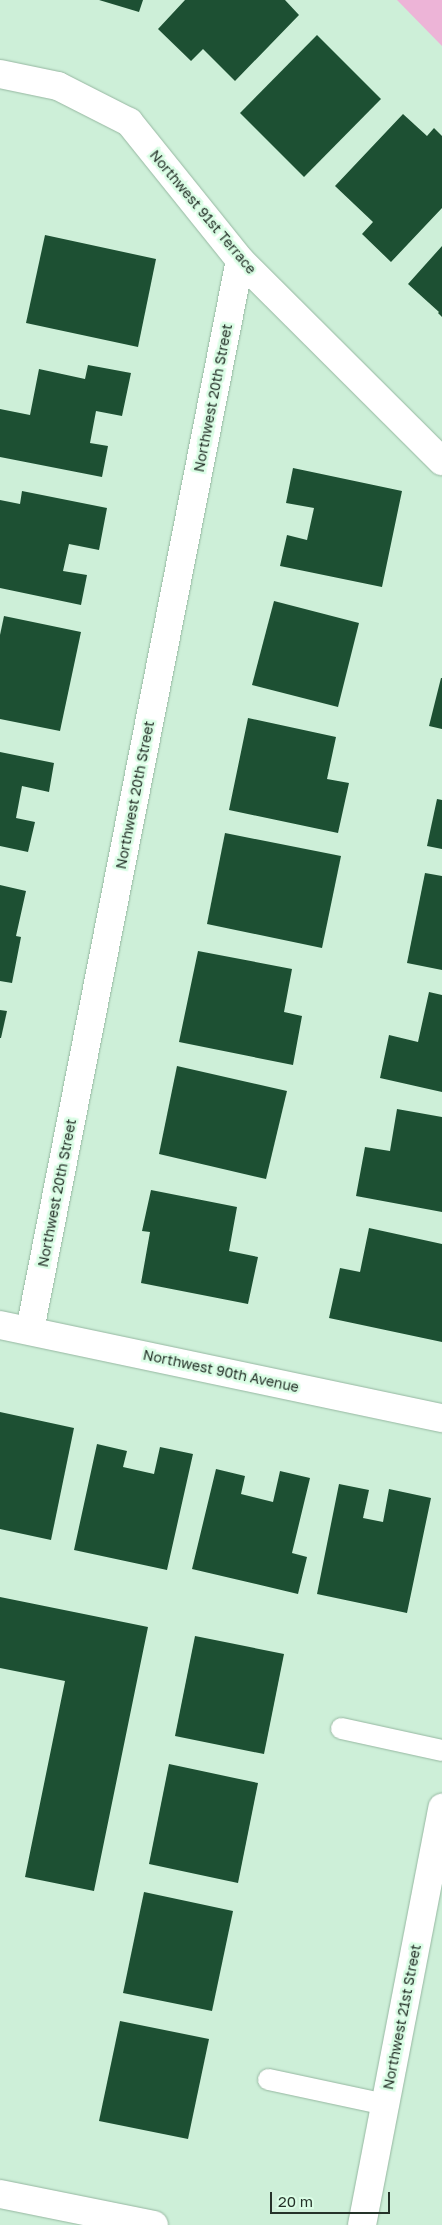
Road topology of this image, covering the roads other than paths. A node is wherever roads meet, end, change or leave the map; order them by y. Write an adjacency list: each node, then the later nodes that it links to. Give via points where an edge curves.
1 (0, 74): 2 (street, Northwest 91st Terrace, via 58,86 129,122)
2 (240, 260): 3 (street, Northwest 91st Terrace); 5 (street, Northwest 20th Street)
3 (442, 461)
4 (0, 1325): 5 (street, Northwest 90th Avenue)
5 (30, 1330): 6 (street, Northwest 90th Avenue)
6 (442, 1418)
7 (341, 1728): 8 (lane)
8 (442, 1750)
9 (442, 1808): 11 (street, Northwest 21st Street)
10 (268, 2079): 11 (lane)
11 (385, 2104): 14 (street, Northwest 21st Street)
12 (0, 2194): 13 (street)
13 (154, 2225)
14 (362, 2225)

